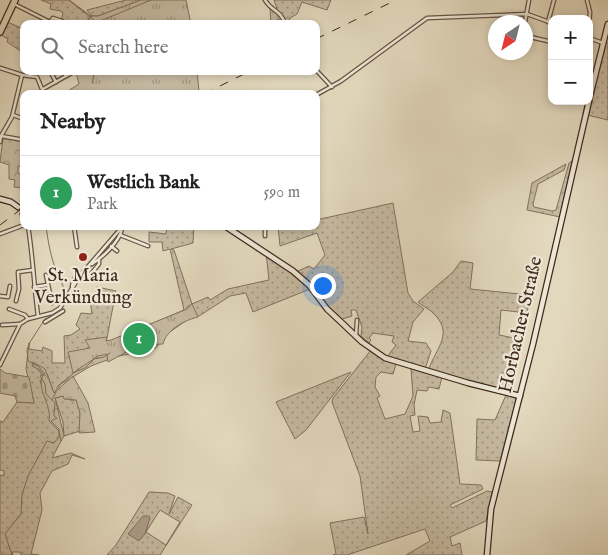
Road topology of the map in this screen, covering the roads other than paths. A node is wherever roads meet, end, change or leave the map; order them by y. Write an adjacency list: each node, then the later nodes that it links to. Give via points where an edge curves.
1 (265, 0): 12 (street)
2 (529, 0): 6 (street)
3 (554, 0): 7 (street)
4 (587, 0): 8 (street)
5 (14, 2): 9 (street); 15 (main road)
6 (527, 14): 13 (street); 27 (street, via 428,18)
7 (551, 15)
8 (590, 15)
9 (45, 20)
10 (52, 20): 11 (street)
11 (62, 20)
12 (283, 20)
13 (548, 21)
14 (608, 24): 19 (main road, Horbacher Straße)
15 (0, 32)
16 (533, 38): 18 (street)
17 (593, 39): 19 (street)
18 (548, 41)
19 (606, 44): 28 (main road, Horbacher Straße)
20 (0, 68): 21 (street)
21 (20, 74)
22 (320, 74): 27 (street)
23 (23, 75): 29 (street, via 37,77); 32 (street)
24 (52, 75): 26 (street)
25 (66, 76): 26 (street)
26 (56, 82): 29 (street)
27 (332, 87): 30 (street)
28 (593, 88)
29 (43, 89)
30 (320, 92)
31 (588, 105): 76 (main road, Horbacher Straße)
32 (13, 115): 33 (street); 34 (street)
33 (20, 117)
34 (0, 136): 35 (street); 36 (street)
35 (20, 139)
36 (0, 142)
37 (0, 198): 38 (main road)
38 (18, 207)
39 (20, 226): 46 (street)
40 (29, 230): 55 (street)
41 (75, 230): 51 (street)
42 (119, 230): 54 (street)
43 (121, 230): 47 (street)
44 (231, 230): 73 (main road, via 293,271)
45 (265, 230): 48 (street)
46 (0, 234)
47 (120, 236): 49 (street); 50 (street)
48 (265, 236)
49 (111, 246): 52 (street); 53 (street)
50 (148, 246)
51 (77, 247)
52 (117, 251)
53 (99, 260): 54 (street); 57 (street)
54 (91, 264): 67 (street, via 76,278 62,306)
55 (33, 270): 60 (street); 62 (street, via 18,272 20,289)
56 (46, 275): 58 (street)
57 (86, 280)
58 (48, 285): 60 (street); 63 (street)
59 (10, 286): 61 (street, via 8,297)
60 (34, 287): 66 (street)
61 (0, 296)
62 (16, 300)
63 (52, 303)
64 (8, 309): 68 (street)
65 (63, 311): 67 (street)
66 (38, 316): 67 (street); 68 (street)
67 (52, 316): 70 (street)
68 (28, 319): 72 (street)
69 (357, 320): 73 (street)
70 (45, 322)
71 (2, 324): 72 (street)
72 (20, 324): 74 (street)
73 (356, 337): 76 (main road, via 395,362)
74 (2, 359): 75 (street)
75 (0, 365)
76 (520, 396): 77 (main road, Horbacher Straße, via 490,518)
77 (486, 555)

